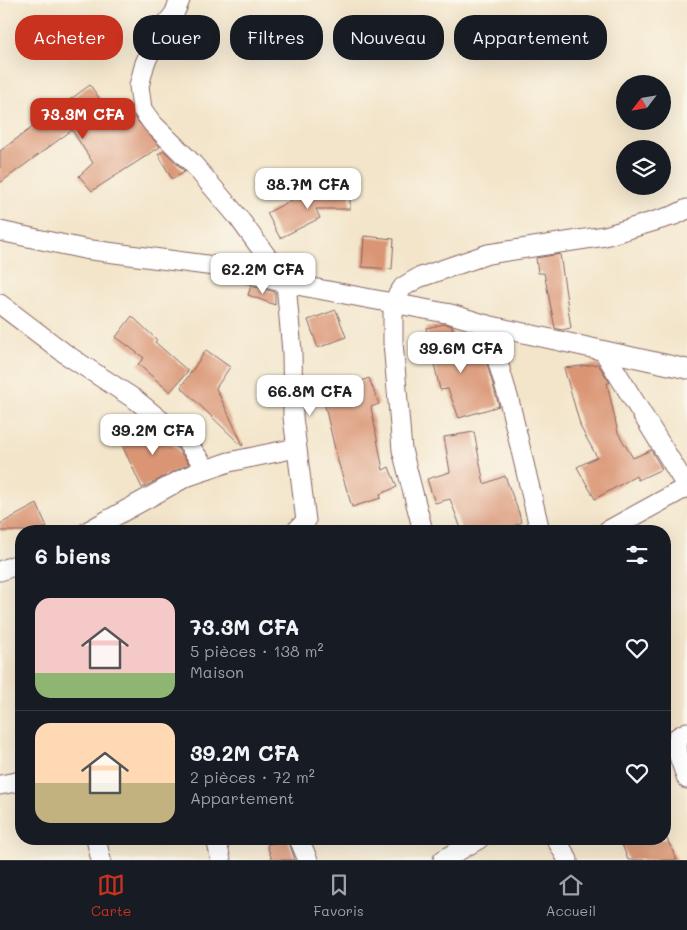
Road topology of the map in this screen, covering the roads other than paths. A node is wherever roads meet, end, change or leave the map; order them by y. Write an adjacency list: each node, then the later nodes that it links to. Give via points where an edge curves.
1 (180, 0): 4 (street, via 145,63 139,86 142,109 238,217)
2 (687, 209): 5 (street, via 605,236 488,254 418,278 403,287)
3 (0, 230): 4 (street, via 84,249 222,267)
4 (286, 283): 5 (street); 10 (street)
5 (393, 302): 7 (street); 15 (street, via 402,450)
6 (0, 304): 11 (street, via 67,355 143,406 186,441)
7 (487, 325): 8 (street); 16 (street, via 509,400)
8 (604, 352): 9 (street); 12 (street)
9 (687, 369)
10 (296, 448): 11 (street); 14 (street, via 306,521)
11 (207, 470): 13 (street, via 186,477)
12 (687, 487): 17 (street)
13 (99, 525)
14 (302, 525)
15 (421, 525)
16 (539, 525)
17 (618, 525)
18 (15, 565): 19 (street)
19 (0, 571)
20 (687, 732): 21 (street, via 678,737 676,748)
21 (687, 779)
22 (15, 782): 23 (street)
23 (0, 784)
24 (97, 845): 29 (street)
25 (217, 845): 30 (street)
26 (302, 845): 31 (street)
27 (469, 845): 32 (street)
28 (559, 845): 33 (street)
29 (101, 860)
30 (221, 860)
31 (308, 860)
32 (443, 860)
33 (568, 860)

